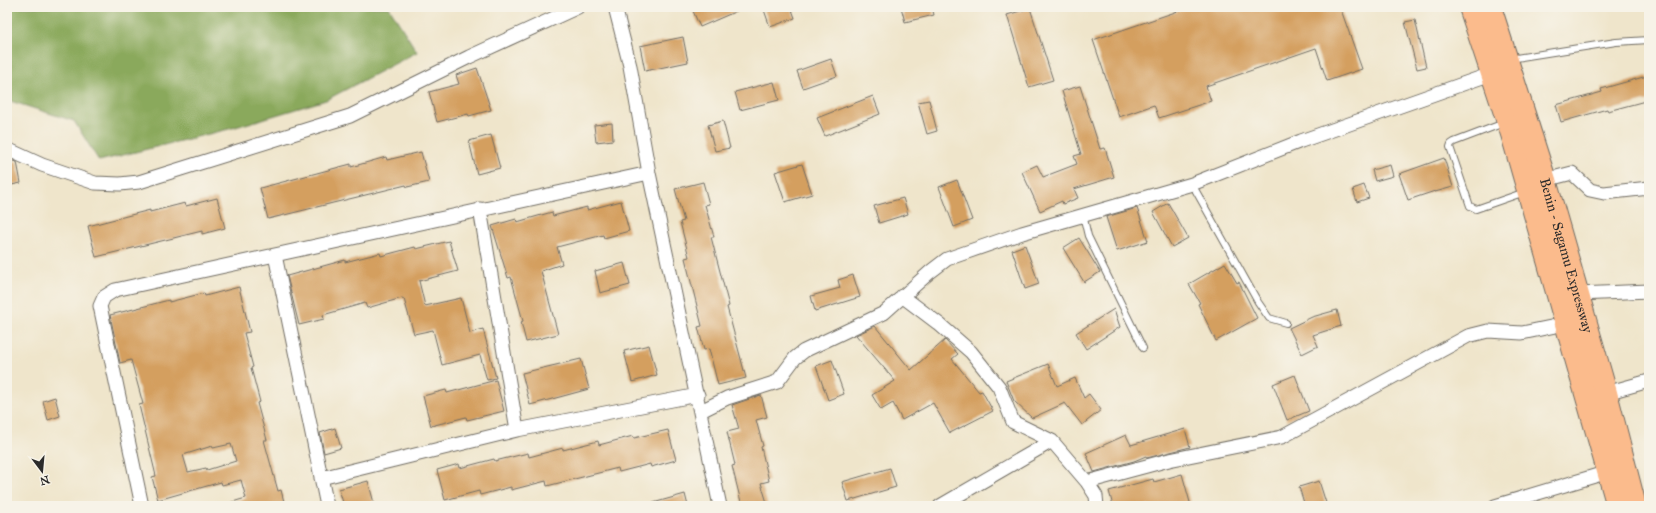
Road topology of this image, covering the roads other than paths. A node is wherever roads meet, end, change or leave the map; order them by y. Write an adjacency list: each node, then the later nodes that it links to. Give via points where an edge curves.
1 (578, 7): 8 (street, via 350,116 139,182 95,182 42,165)
2 (615, 7): 9 (street, via 630,66)
3 (1470, 7): 6 (highway)
4 (1490, 7): 6 (highway)
5 (1649, 40): 6 (lane, via 1616,42)
6 (1499, 67): 7 (highway); 10 (street)
7 (1517, 129): 11 (highway); 11 (lane, via 1451,144 1450,148 1470,206 1476,210)
8 (7, 149)
9 (649, 173): 13 (street); 24 (street)
10 (1192, 184): 14 (street); 19 (lane, via 1268,318)
11 (1537, 185): 12 (street, via 1572,173 1590,190 1604,193); 17 (highway, Benin - Sagamu Expressway); 20 (highway)
12 (1649, 188)
13 (480, 209): 15 (street); 26 (street)
14 (1083, 215): 18 (street, via 1022,233 947,260); 21 (lane, via 1088,236)
15 (275, 256): 29 (street); 31 (street, via 115,290 104,297 100,306)
16 (1649, 291): 17 (street)
17 (1578, 294): 23 (highway, Benin - Sagamu Expressway)
18 (902, 296): 25 (street, via 884,313 804,351 795,358 777,382 727,398); 27 (street, via 971,352 999,387 1013,422)
19 (1286, 323)
20 (1565, 324): 28 (highway); 30 (street, via 1522,333 1488,331 1468,336 1282,437 1169,460)
21 (1143, 348)
22 (1649, 381): 23 (street)
23 (1606, 393): 38 (highway, Benin - Sagamu Expressway)
24 (698, 395): 25 (street); 26 (street)
25 (701, 411): 33 (street)
26 (517, 430): 29 (street)
27 (1052, 441): 30 (street); 34 (street)
28 (1608, 472): 36 (street); 37 (highway)
29 (321, 478): 32 (street)
30 (1087, 482): 35 (street, via 1096,496)
31 (142, 506)
32 (327, 506)
33 (720, 506)
34 (940, 506)
35 (1097, 506)
36 (1495, 506)
37 (1618, 506)
38 (1636, 506)

